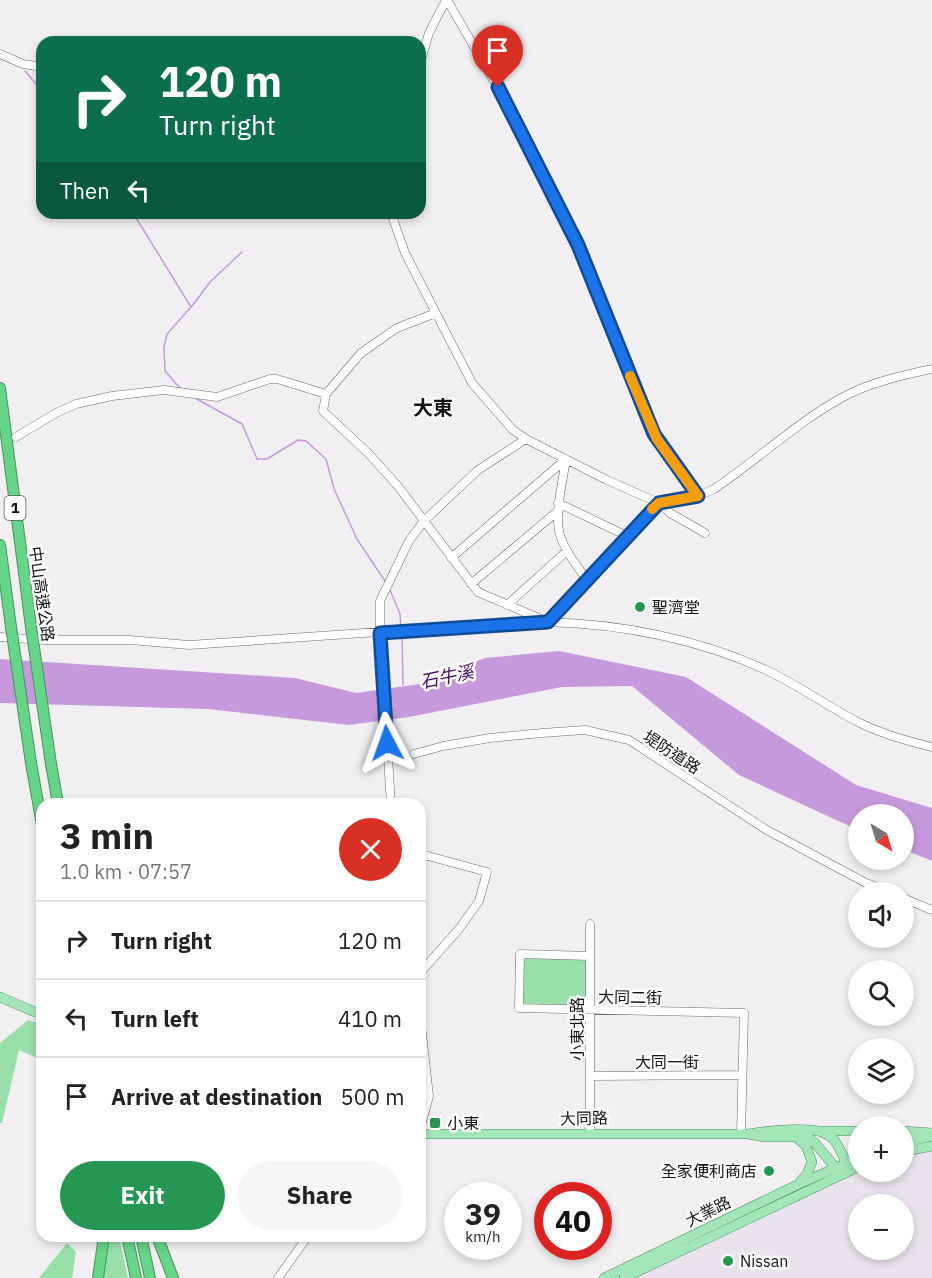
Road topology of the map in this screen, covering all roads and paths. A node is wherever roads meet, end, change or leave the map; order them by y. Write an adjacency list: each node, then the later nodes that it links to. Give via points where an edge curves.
1 (447, 0): 2 (street); 13 (street, via 508,105 568,224 654,434)
2 (426, 43)
3 (0, 54): 4 (street)
4 (36, 66)
5 (393, 219): 6 (street, via 405,254)
6 (436, 313): 9 (street, via 397,328 360,353); 11 (street, via 478,392)
7 (932, 369): 13 (street, via 848,394 726,481)
8 (0, 388): 31 (highway, 中山高速公路 / 1, bridge)
9 (326, 394): 10 (street, via 277,379 216,397 143,391 76,404); 16 (street, via 323,411 390,477)
10 (16, 437)
11 (526, 439): 12 (street); 16 (street, via 478,470)
12 (566, 459): 14 (street); 15 (street); 21 (street)
13 (698, 496): 14 (street)
14 (659, 503): 17 (street); 18 (street)
15 (559, 506): 18 (street); 20 (street, via 559,533); 23 (street)
16 (424, 521): 21 (street); 26 (street, via 380,601)
17 (705, 533)
18 (627, 536): 22 (street)
19 (0, 545): 30 (highway, bridge)
20 (567, 551): 22 (street); 24 (street)
21 (451, 558): 23 (street)
22 (587, 580): 25 (street)
23 (471, 584): 24 (street, via 484,596)
24 (507, 604): 25 (street)
25 (545, 622): 26 (street); 28 (street, via 592,624 703,648 766,670 859,723)
26 (380, 633): 27 (street, via 189,645); 32 (street)
27 (0, 637)
28 (932, 747)
29 (414, 754): 34 (street, 堤防道路, via 490,738 585,730 629,740 765,829)
30 (37, 798)
31 (57, 798)
32 (391, 798)
33 (426, 856): 39 (street, via 487,872 480,901)
34 (864, 882)
35 (914, 903): 36 (street)
36 (932, 910)
37 (590, 924): 38 (street, 小東北路)
38 (590, 956): 41 (street, 小東北路); 41 (street, 大同二街, via 520,954 519,1008)
39 (426, 966)
40 (0, 997): 42 (main road)
41 (591, 1009): 44 (street, 大同二街, via 744,1013); 45 (street, 小東北路)
42 (36, 1012)
43 (426, 1069): 46 (street)
44 (742, 1075): 45 (street, 大同一街); 52 (street, 大同二街)
45 (591, 1076): 50 (street, 小東北路)
46 (426, 1108)
47 (822, 1131): 48 (main road, 大同路); 52 (main road, 大同路); 59 (main road, via 837,1144)
48 (848, 1131)
49 (426, 1132): 50 (main road, 大同路)
50 (590, 1133): 52 (main road, 大同路)
51 (914, 1133): 53 (main road)
52 (745, 1134): 54 (main road, 大同路)
53 (932, 1135): 55 (main road)
54 (796, 1137): 59 (main road, 大同路, via 807,1137); 61 (main road, via 806,1146 812,1162)
55 (914, 1140)
56 (932, 1146): 57 (main road)
57 (914, 1150)
58 (848, 1164): 59 (main road, 大業路)
59 (841, 1168): 60 (main road, 大業路); 61 (main road, 大業路); 75 (main road, 大業路)
60 (848, 1168)
61 (799, 1184): 68 (main road, 大業路)
62 (103, 1242): 69 (highway)
63 (128, 1242): 70 (highway)
64 (142, 1242): 71 (highway)
65 (156, 1242): 72 (highway)
66 (157, 1242): 73 (highway)
67 (304, 1242): 74 (street)
68 (609, 1277)
69 (98, 1278)
70 (136, 1278)
71 (150, 1278)
72 (164, 1278)
73 (172, 1278)
74 (278, 1278)
75 (624, 1278)

